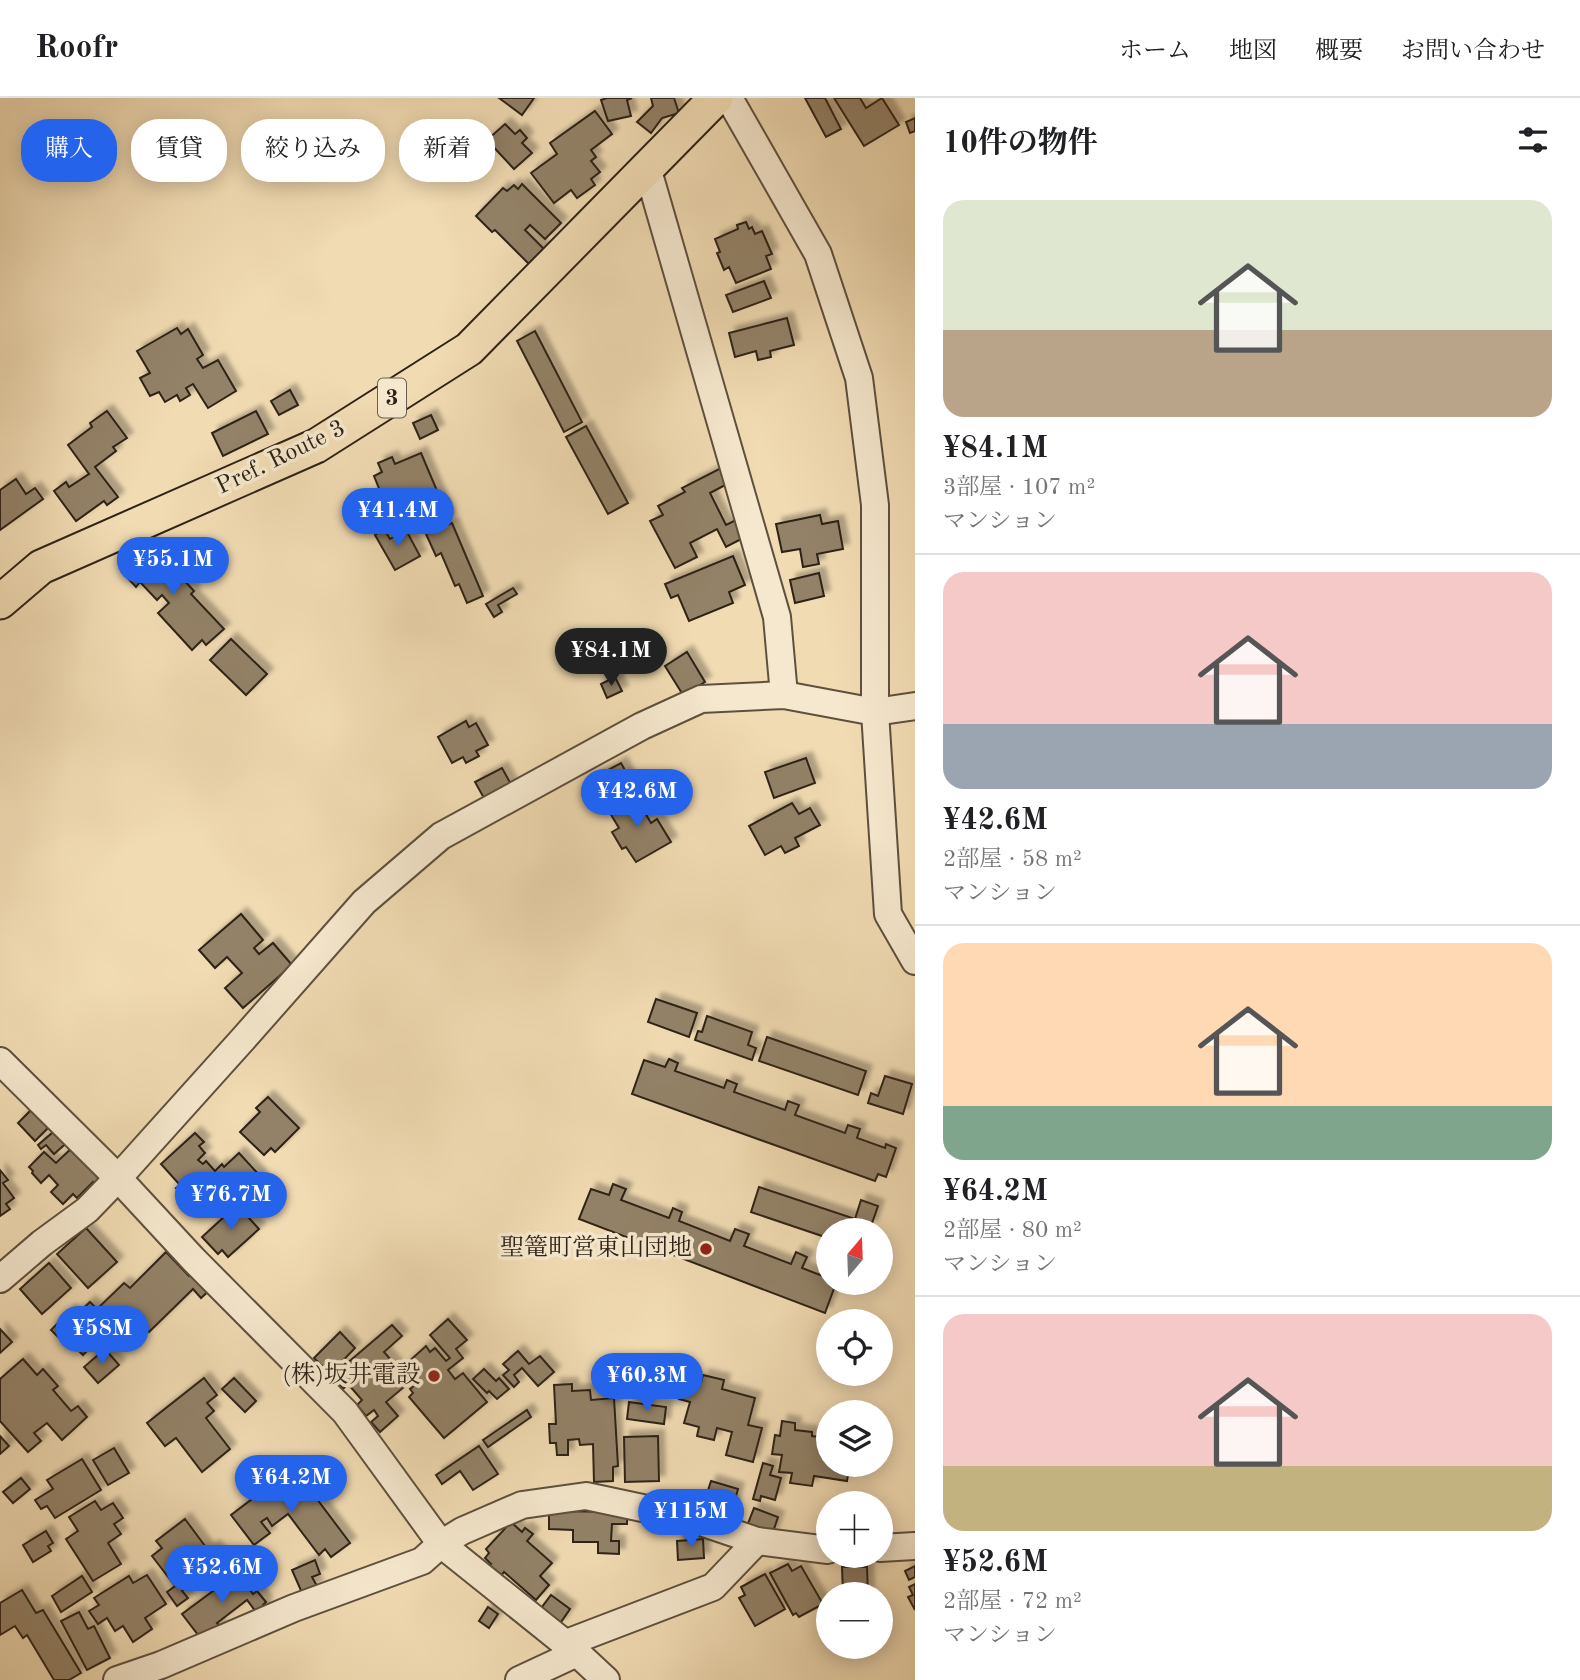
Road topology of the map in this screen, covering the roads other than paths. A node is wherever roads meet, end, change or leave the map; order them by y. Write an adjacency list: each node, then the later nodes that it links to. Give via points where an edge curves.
1 (716, 98): 3 (main road, Pref. Route 3 / 3)
2 (729, 98): 7 (street, via 818,254 859,378 875,505)
3 (647, 167): 4 (main road, Pref. Route 3 / 3, via 470,349 316,446 41,567); 5 (street, via 777,617)
4 (0, 601)
5 (784, 695): 7 (street); 10 (street, via 701,699 642,726 441,836 364,902)
6 (915, 706): 7 (street)
7 (875, 712): 8 (street, via 888,914)
8 (915, 961)
9 (0, 1061): 10 (street)
10 (118, 1178): 11 (street, via 87,1210); 13 (street, via 345,1412)
11 (0, 1279)
12 (757, 1542): 13 (street, via 689,1518 586,1496 522,1505); 16 (street); 17 (street, via 713,1587)
13 (441, 1544): 17 (street); 18 (street, via 422,1561)
14 (915, 1546): 15 (street)
15 (893, 1547)
16 (816, 1549)
17 (570, 1648): 19 (street); 20 (street)
18 (117, 1680)
19 (519, 1680)
20 (606, 1680)

